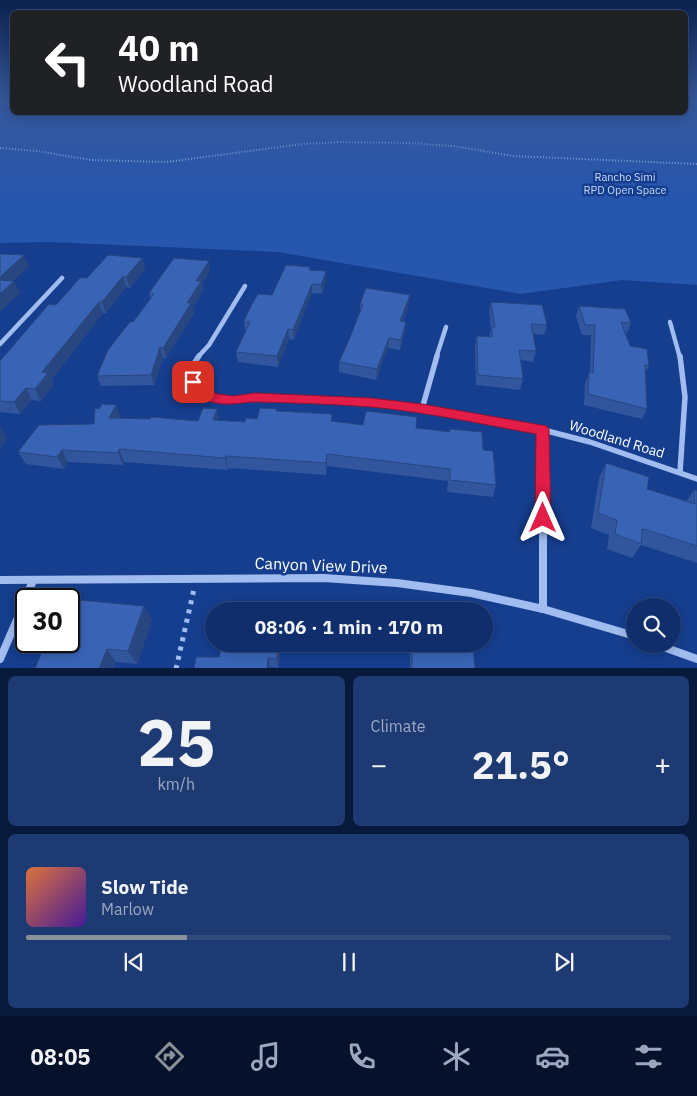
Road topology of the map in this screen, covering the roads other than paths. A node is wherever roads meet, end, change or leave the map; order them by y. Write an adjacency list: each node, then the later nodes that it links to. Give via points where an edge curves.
1 (62, 278): 5 (street)
2 (245, 286): 6 (street, Woodland Road, via 209,345 192,366 193,382 205,394 216,399 330,400)
3 (670, 322): 8 (street, via 685,386)
4 (446, 327): 6 (street)
5 (0, 344)
6 (422, 409): 7 (street, Woodland Road)
7 (543, 430): 8 (street, Woodland Road); 13 (street)
8 (680, 472): 9 (street, Woodland Road)
9 (697, 478)
10 (0, 580): 11 (street, Canyon View Drive)
11 (33, 580): 12 (street); 13 (street, Canyon View Drive, via 324,578 397,583)
12 (30, 588)
13 (543, 609): 15 (street, Canyon View Drive)
14 (15, 624): 17 (street)
15 (626, 633)
16 (681, 653): 18 (street)
17 (0, 659)
18 (697, 659)

